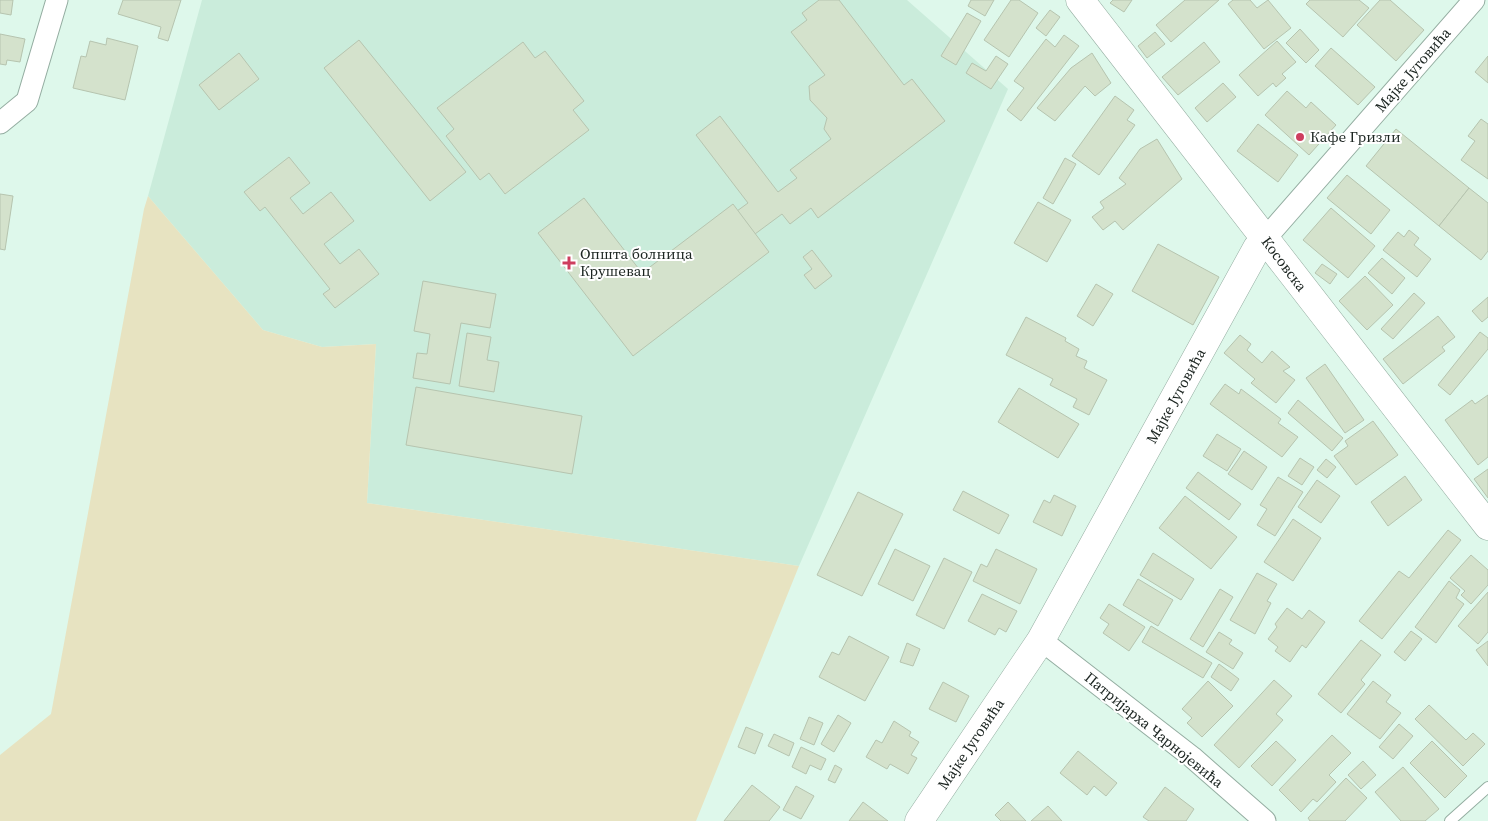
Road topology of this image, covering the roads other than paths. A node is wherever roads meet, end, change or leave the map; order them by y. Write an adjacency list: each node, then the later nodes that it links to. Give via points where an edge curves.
1 (57, 0): 4 (street, via 27,100)
2 (1080, 0): 5 (street, Косовска)
3 (1474, 0): 5 (street, Мајке Југовића)
4 (0, 123)
5 (1265, 239): 6 (street, Косовска); 7 (street, Мајке Југовића, via 1257,248)
6 (1488, 526)
7 (1041, 640): 9 (street, Мајке Југовића); 10 (street, Патријарха Чарнојевића, via 1192,757)
8 (1488, 787): 11 (lane)
9 (919, 821)
10 (1265, 821)
11 (1450, 821)

